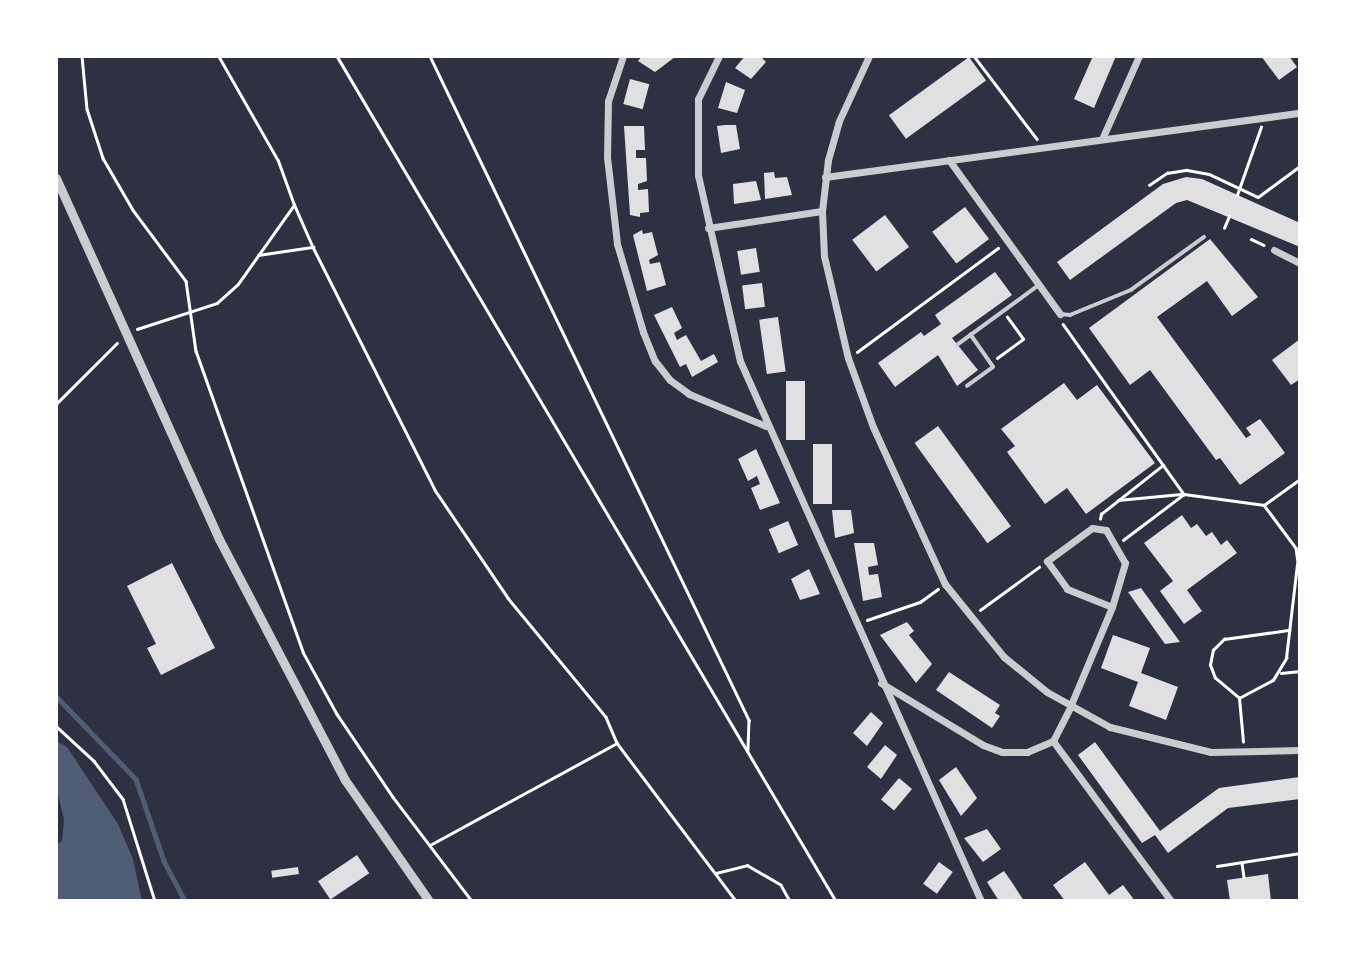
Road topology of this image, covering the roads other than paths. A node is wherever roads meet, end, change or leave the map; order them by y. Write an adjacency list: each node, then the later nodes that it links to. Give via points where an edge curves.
1 (623, 56): 20 (street, via 608,101 607,157 617,244 643,332 655,361 670,380 689,394)
2 (719, 56): 11 (street, via 698,99 698,174)
3 (869, 56): 8 (street, via 839,121)
4 (1139, 56): 6 (street)
5 (1300, 113): 6 (street)
6 (1102, 139): 7 (street)
7 (949, 160): 8 (street); 15 (street)
8 (825, 177): 10 (street)
9 (56, 178): 26 (street, via 219,539 345,780)
10 (822, 211): 11 (street); 23 (street, via 824,256 848,358 907,509 968,618 1004,657)
11 (708, 228): 20 (street, via 740,361)
12 (1204, 237): 16 (lane, via 1131,290 1070,315)
13 (1274, 250): 14 (street)
14 (1300, 262)
15 (1039, 285): 16 (street); 17 (lane)
16 (1060, 314)
17 (971, 335): 18 (lane); 19 (lane, via 993,367)
18 (957, 345)
19 (967, 386)
20 (766, 426): 22 (street)
21 (1112, 607): 21 (street, via 1125,563 1105,530 1092,528 1047,561 1067,589); 23 (street)
22 (880, 683): 24 (street, via 1002,752 1027,752); 27 (street)
23 (1070, 707): 24 (street); 25 (street, via 1110,727 1184,748)
24 (1052, 741): 28 (street)
25 (1300, 750)
26 (429, 901)
27 (981, 901)
28 (1171, 901)

